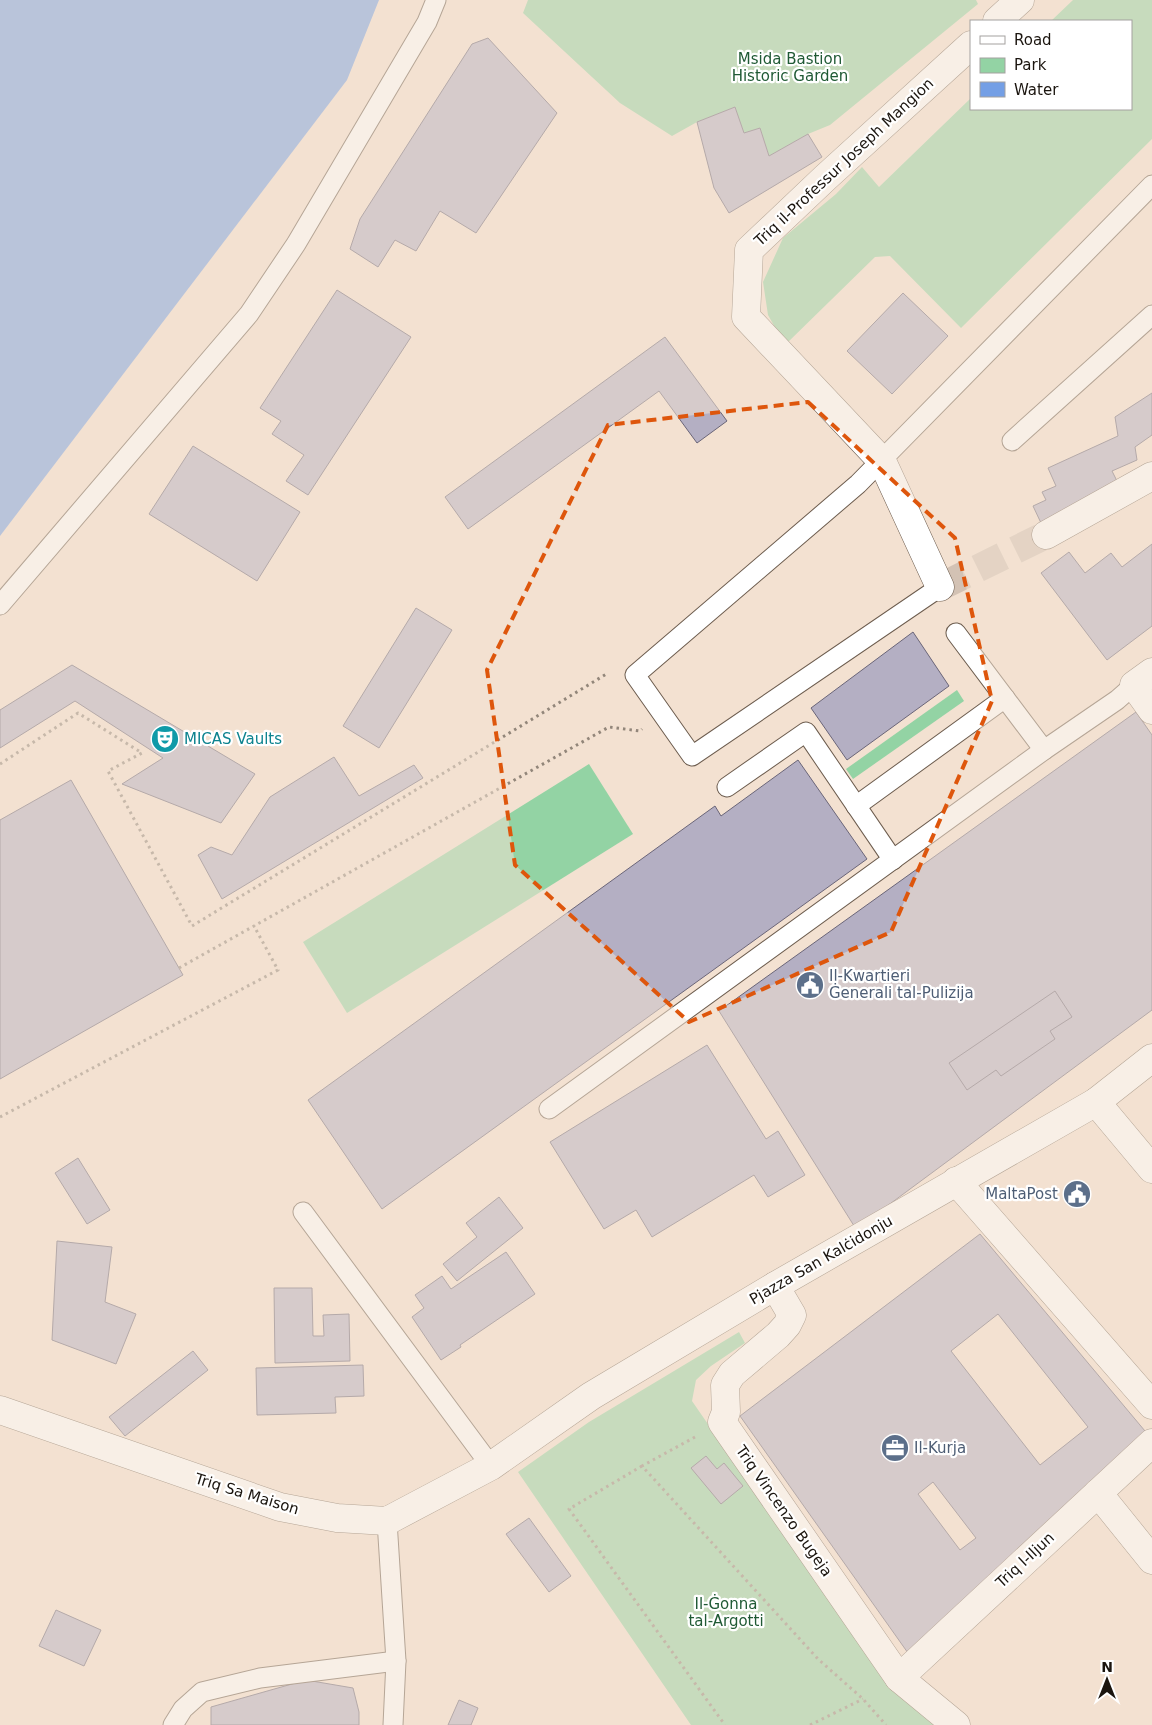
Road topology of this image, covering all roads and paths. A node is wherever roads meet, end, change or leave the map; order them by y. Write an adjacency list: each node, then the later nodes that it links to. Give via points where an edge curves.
1 (436, 0): 12 (lane, via 427,22 296,244 250,314)
2 (1020, 0): 3 (street)
3 (998, 20)
4 (970, 46): 8 (street, Triq il-Professur Joseph Mangion, via 749,250 746,317)
5 (1152, 185): 8 (lane)
6 (1152, 315): 7 (lane)
7 (1012, 441)
8 (882, 461): 11 (street, Triq il-Professur Joseph Mangion); 11 (lane, via 635,675 692,756)
9 (1152, 476): 10 (street)
10 (1046, 535)
11 (940, 587)
12 (0, 605)
13 (956, 633): 16 (lane)
14 (611, 670): 20 (path, via 192,926 108,771 142,753 78,713)
15 (1143, 679): 17 (street); 19 (lane)
16 (1005, 698): 19 (lane); 22 (lane)
17 (1152, 710)
18 (640, 731): 24 (path, via 609,726)
19 (1044, 750): 23 (lane)
20 (0, 764)
21 (727, 787): 22 (lane, via 806,732)
22 (856, 806): 23 (lane)
23 (893, 860): 28 (lane)
24 (254, 926): 25 (path); 29 (path, via 278,970)
25 (179, 968)
26 (1152, 1058): 27 (street, Pjazza San Kalċidonju)
27 (1096, 1102): 30 (street); 31 (street, Pjazza San Kalċidonju)
28 (549, 1109)
29 (0, 1116)
30 (1152, 1169)
31 (956, 1181): 33 (street, Pjazza San Kalċidonju); 34 (street)
32 (303, 1212): 38 (lane)
33 (775, 1286): 38 (street, Pjazza San Kalċidonju, via 591,1396); 44 (street, Triq Vincenzo Bugeja, via 792,1315 778,1336 732,1374 725,1385 726,1412 722,1422)
34 (1152, 1405)
35 (0, 1410): 41 (street, Triq Sa Maison, via 280,1507 337,1518)
36 (699, 1434): 39 (path)
37 (1152, 1443): 40 (street, Triq l-Iljun)
38 (491, 1466): 41 (street)
39 (642, 1466): 45 (path, via 818,1659); 48 (path, via 569,1509)
40 (1098, 1493): 42 (street); 44 (street, Triq l-Iljun)
41 (387, 1521): 43 (lane)
42 (1152, 1560)
43 (396, 1661): 46 (lane, via 260,1678 202,1692 183,1709); 47 (lane)
44 (899, 1678): 51 (street, Triq Vincenzo Bugeja)
45 (864, 1699): 49 (path); 50 (path)
46 (173, 1725)
47 (393, 1725)
48 (725, 1725)
49 (810, 1725)
50 (886, 1725)
51 (956, 1725)

